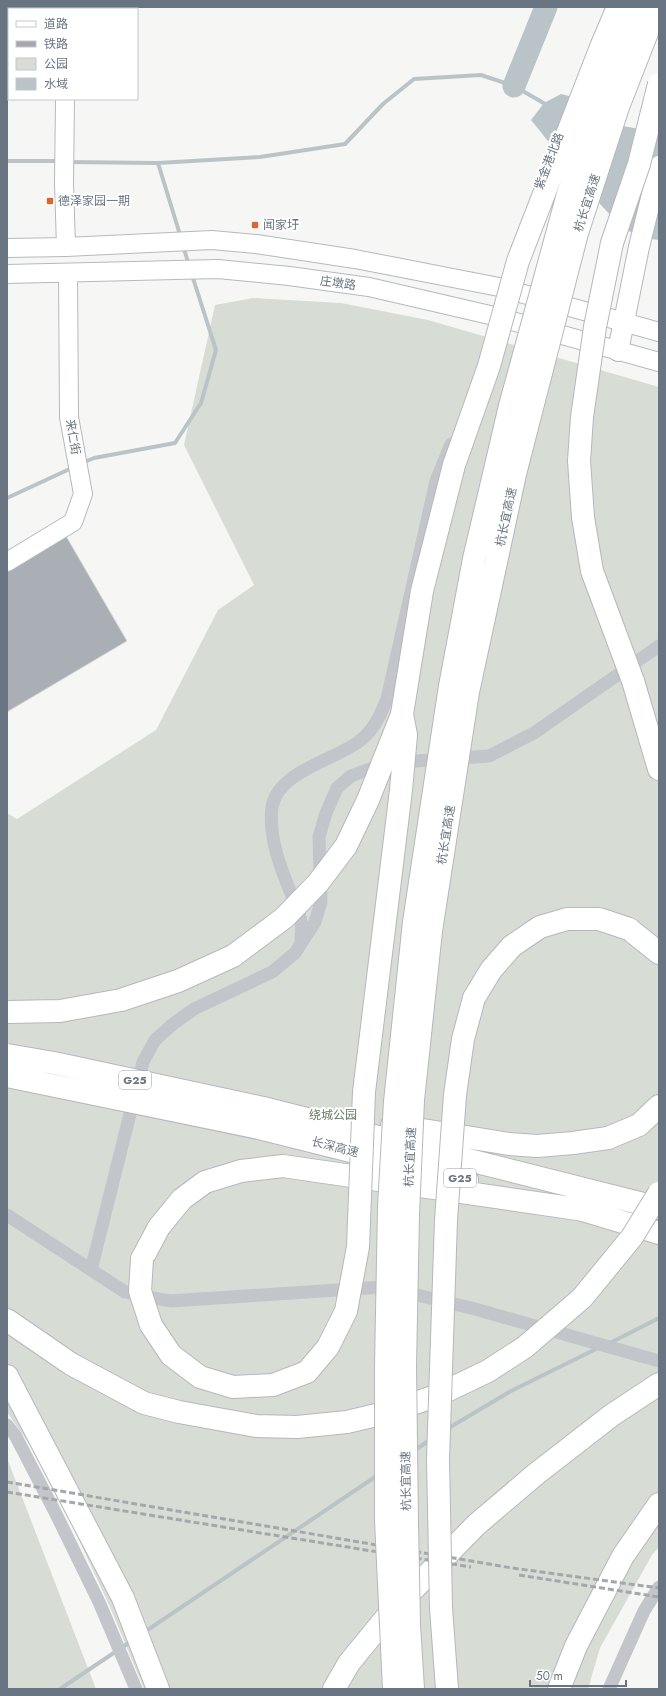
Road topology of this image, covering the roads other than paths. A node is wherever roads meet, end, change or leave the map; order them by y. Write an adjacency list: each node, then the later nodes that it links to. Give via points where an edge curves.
1 (610, 7): 12 (main road, 紫金港北路)
2 (618, 7): 20 (highway, bridge, via 518,261 489,366 454,465 422,591)
3 (636, 7): 45 (highway, 杭长宜高速, bridge, via 612,66 568,194 510,406 474,559 450,686 414,922 395,1102 389,1207 386,1520)
4 (657, 7): 46 (highway, 杭长宜高速, bridge, via 618,107 577,233 515,474 468,692 431,931 413,1100 407,1222 407,1523)
5 (659, 84): 21 (highway, bridge, via 639,164 612,243 595,327 582,417 579,461 583,517 592,571 633,681)
6 (65, 100): 8 (main road)
7 (659, 166): 14 (main road)
8 (66, 247): 9 (main road); 12 (main road, via 212,240 256,244 348,258)
9 (7, 248)
10 (68, 273): 11 (main road, 庄墩路); 13 (main road, 庄墩路, via 218,268 369,287); 18 (main road, 来仁街, via 69,417 83,494 73,522)
11 (7, 274)
12 (499, 288): 13 (main road, 紫金港北路); 14 (main road)
13 (494, 316): 16 (main road, 庄墩路); 22 (street, via 474,393 436,481 387,699 380,717 372,730 357,743 293,777 280,789 272,806 272,830 281,869 301,921)
14 (624, 323): 15 (main road); 16 (main road)
15 (659, 332)
16 (618, 350): 17 (main road, 庄墩路)
17 (659, 362)
18 (7, 562)
19 (659, 646): 22 (street, via 534,733 489,756 386,763 351,776 337,788 326,813 319,837 321,902 315,922)
20 (402, 714): 24 (highway, bridge, via 368,800 346,846 318,883 284,918 233,956 178,981 120,1000 83,1007 60,1011); 31 (highway, bridge, via 406,735 401,790 364,1092 358,1247 346,1311 328,1347 306,1372 273,1385 233,1387 200,1377 171,1355 151,1325 140,1291 142,1259 159,1227 182,1199 205,1182 241,1171 282,1166)
21 (658, 766)
22 (301, 943): 34 (street, via 295,954 272,972 194,1009 155,1040 143,1062)
23 (659, 953): 47 (highway, bridge, via 629,929 599,919 567,919 540,927 512,946 491,970 474,998 463,1038 455,1095 446,1220 438,1459 441,1608)
24 (7, 1012)
25 (7, 1055): 28 (highway, 长深高速 / G25, bridge, via 54,1063)
26 (7, 1076): 28 (highway, 长深高速 / G25, bridge)
27 (659, 1106): 28 (highway, via 639,1125 608,1138 537,1146 347,1119)
28 (268, 1116): 30 (highway, 长深高速 / G25); 31 (highway, 长深高速 / G25, via 342,1148)
29 (659, 1193): 35 (highway, bridge, via 632,1237 582,1298 525,1347 488,1371 438,1395 393,1411 347,1422 297,1427 256,1426 179,1412 144,1402 71,1364)
30 (659, 1208)
31 (591, 1211): 33 (highway, 长深高速 / G25)
32 (7, 1215): 34 (street)
33 (659, 1232)
34 (91, 1270): 36 (street, via 125,1292 170,1301 384,1287 475,1309)
35 (7, 1320)
36 (659, 1361)
37 (7, 1376): 43 (highway, via 123,1598)
38 (659, 1384): 44 (highway, via 612,1415 536,1474 476,1526 390,1613 349,1663)
39 (7, 1425): 42 (street, via 15,1435 56,1514 99,1602)
40 (659, 1504): 48 (highway, via 623,1556 576,1646)
41 (659, 1587): 49 (street, via 644,1611)
42 (136, 1689)
43 (158, 1689)
44 (334, 1689)
45 (394, 1689)
46 (413, 1689)
47 (447, 1689)
48 (559, 1689)
49 (608, 1689)

